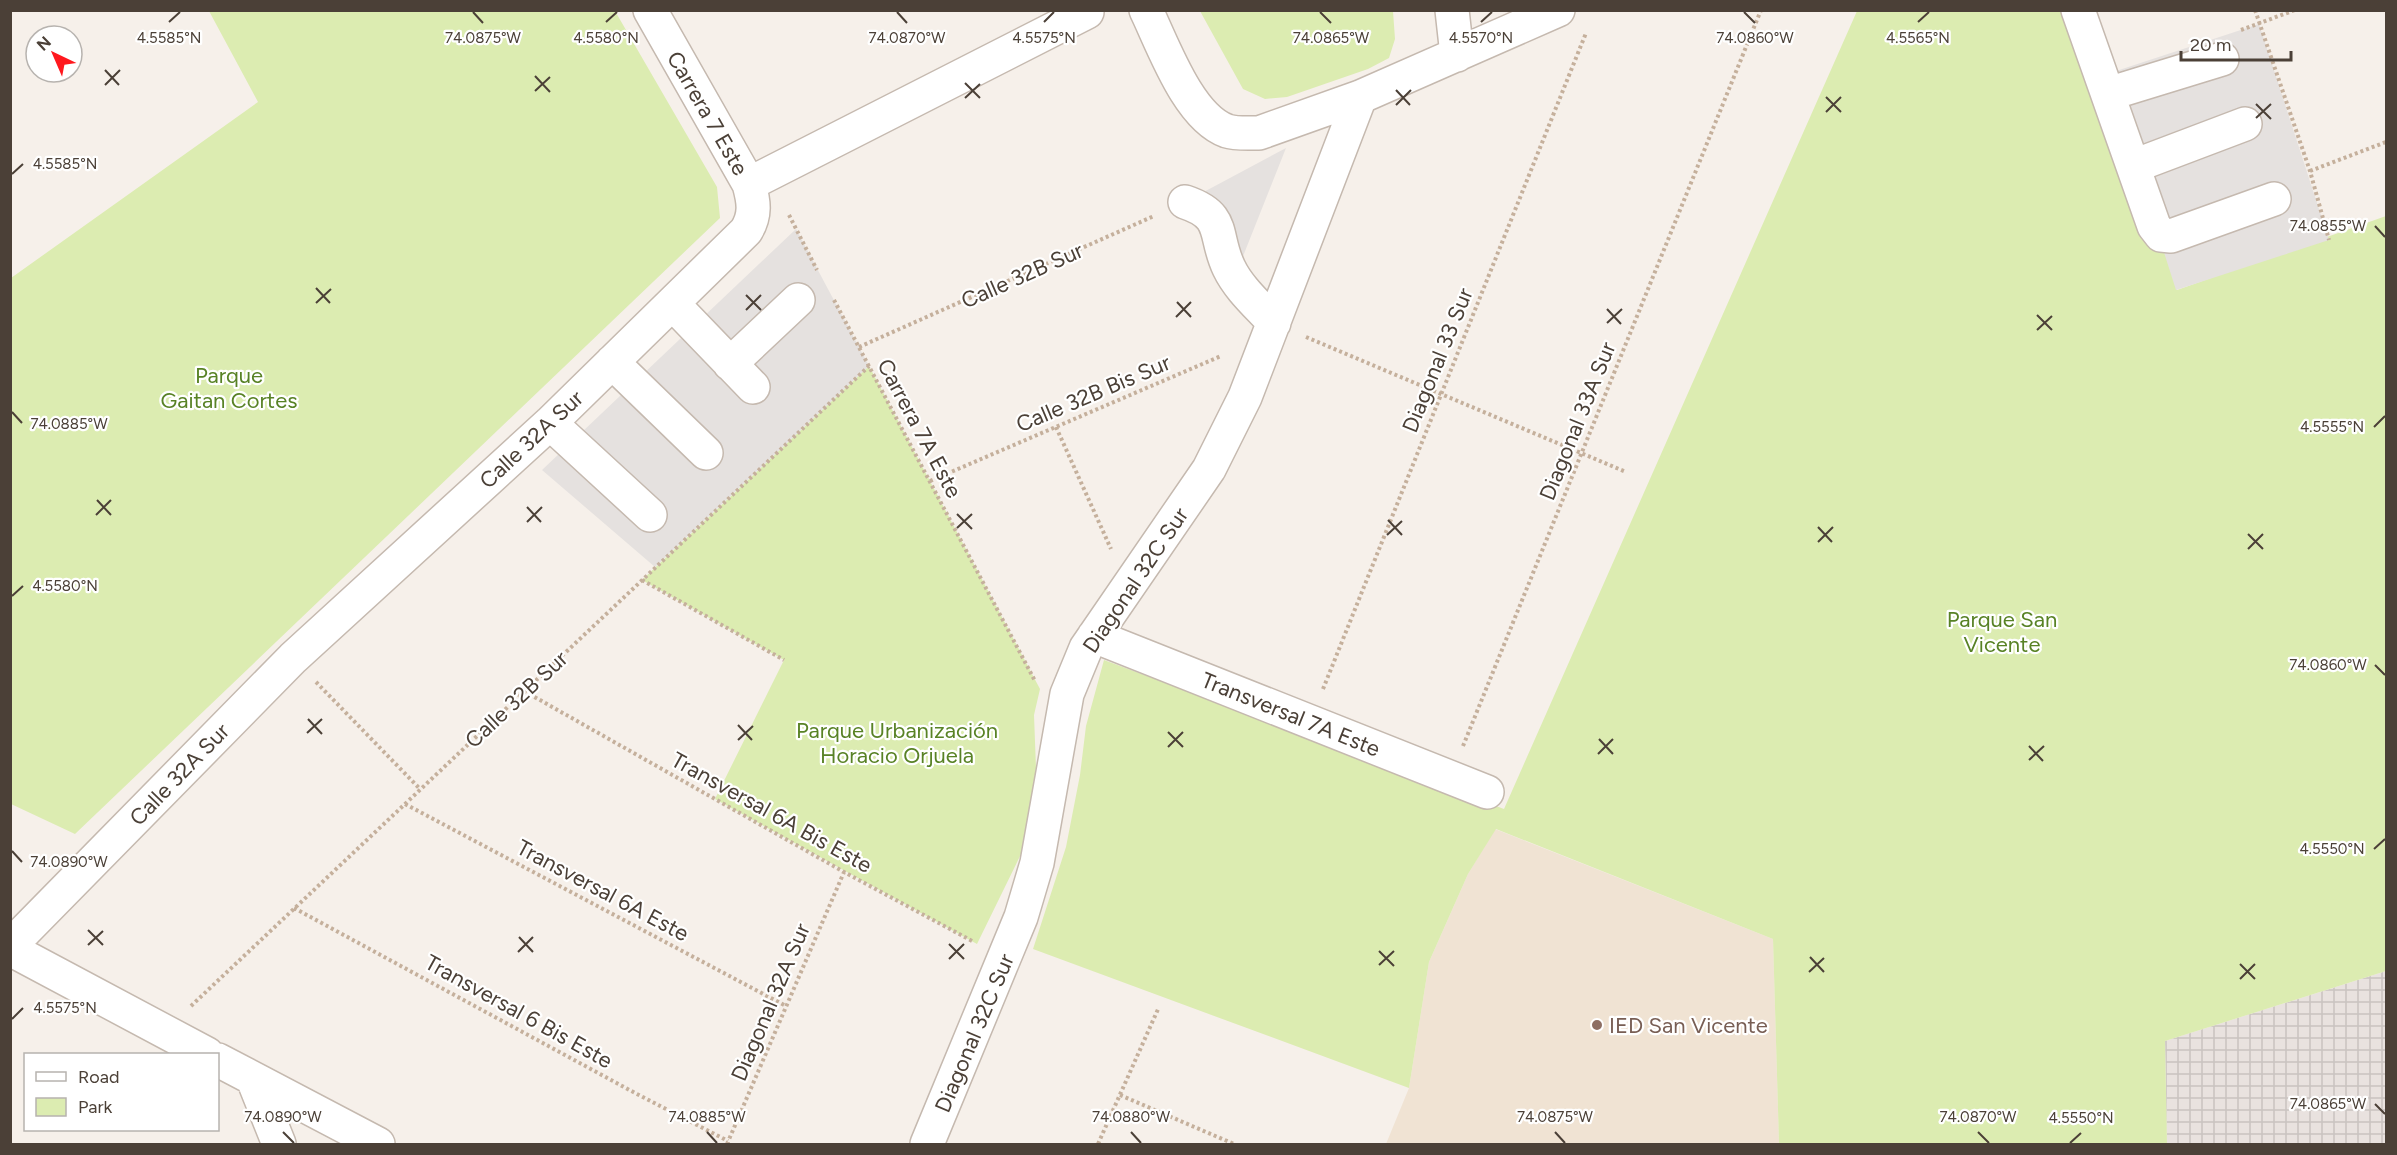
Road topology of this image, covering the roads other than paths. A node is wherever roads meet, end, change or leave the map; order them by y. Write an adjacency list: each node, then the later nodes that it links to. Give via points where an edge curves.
1 (650, 10): 13 (street, Carrera 7 Este)
2 (1146, 10): 10 (street, via 1185,89 1204,116 1227,131 1259,133)
3 (1452, 10): 7 (street)
4 (1558, 10): 7 (street)
5 (2078, 10): 9 (street)
6 (1087, 12): 13 (street)
7 (1457, 55): 10 (street)
8 (2222, 59): 9 (street)
9 (2105, 86): 12 (street)
10 (1360, 97): 18 (street, Diagonal 32C Sur)
11 (2245, 124): 12 (street)
12 (2134, 166): 14 (street, via 2154,226 2161,235 2170,236)
13 (758, 179): 17 (street, Calle 32A Sur, via 752,221 746,231)
14 (2274, 199)
15 (1185, 202): 18 (street, via 1208,212 1229,269)
16 (798, 300): 20 (street)
17 (673, 304): 19 (street, Calle 32A Sur); 20 (street)
18 (1272, 330): 25 (street, Diagonal 32C Sur, via 1245,397 1209,469)
19 (612, 362): 22 (street, Calle 32A Sur); 23 (street)
20 (730, 364): 21 (street)
21 (753, 387)
22 (550, 423): 24 (street); 27 (street, Calle 32A Sur, via 293,658)
23 (706, 453)
24 (650, 515)
25 (1094, 636): 26 (street, Transversal 7A Este); 33 (street, Diagonal 32C Sur, via 1068,694 1037,863 1022,917)
26 (1487, 792)
27 (10, 948): 28 (street)
28 (205, 1053)
29 (219, 1061): 30 (street)
30 (253, 1078): 31 (street); 32 (street)
31 (279, 1144)
32 (378, 1144)
33 (927, 1144)

